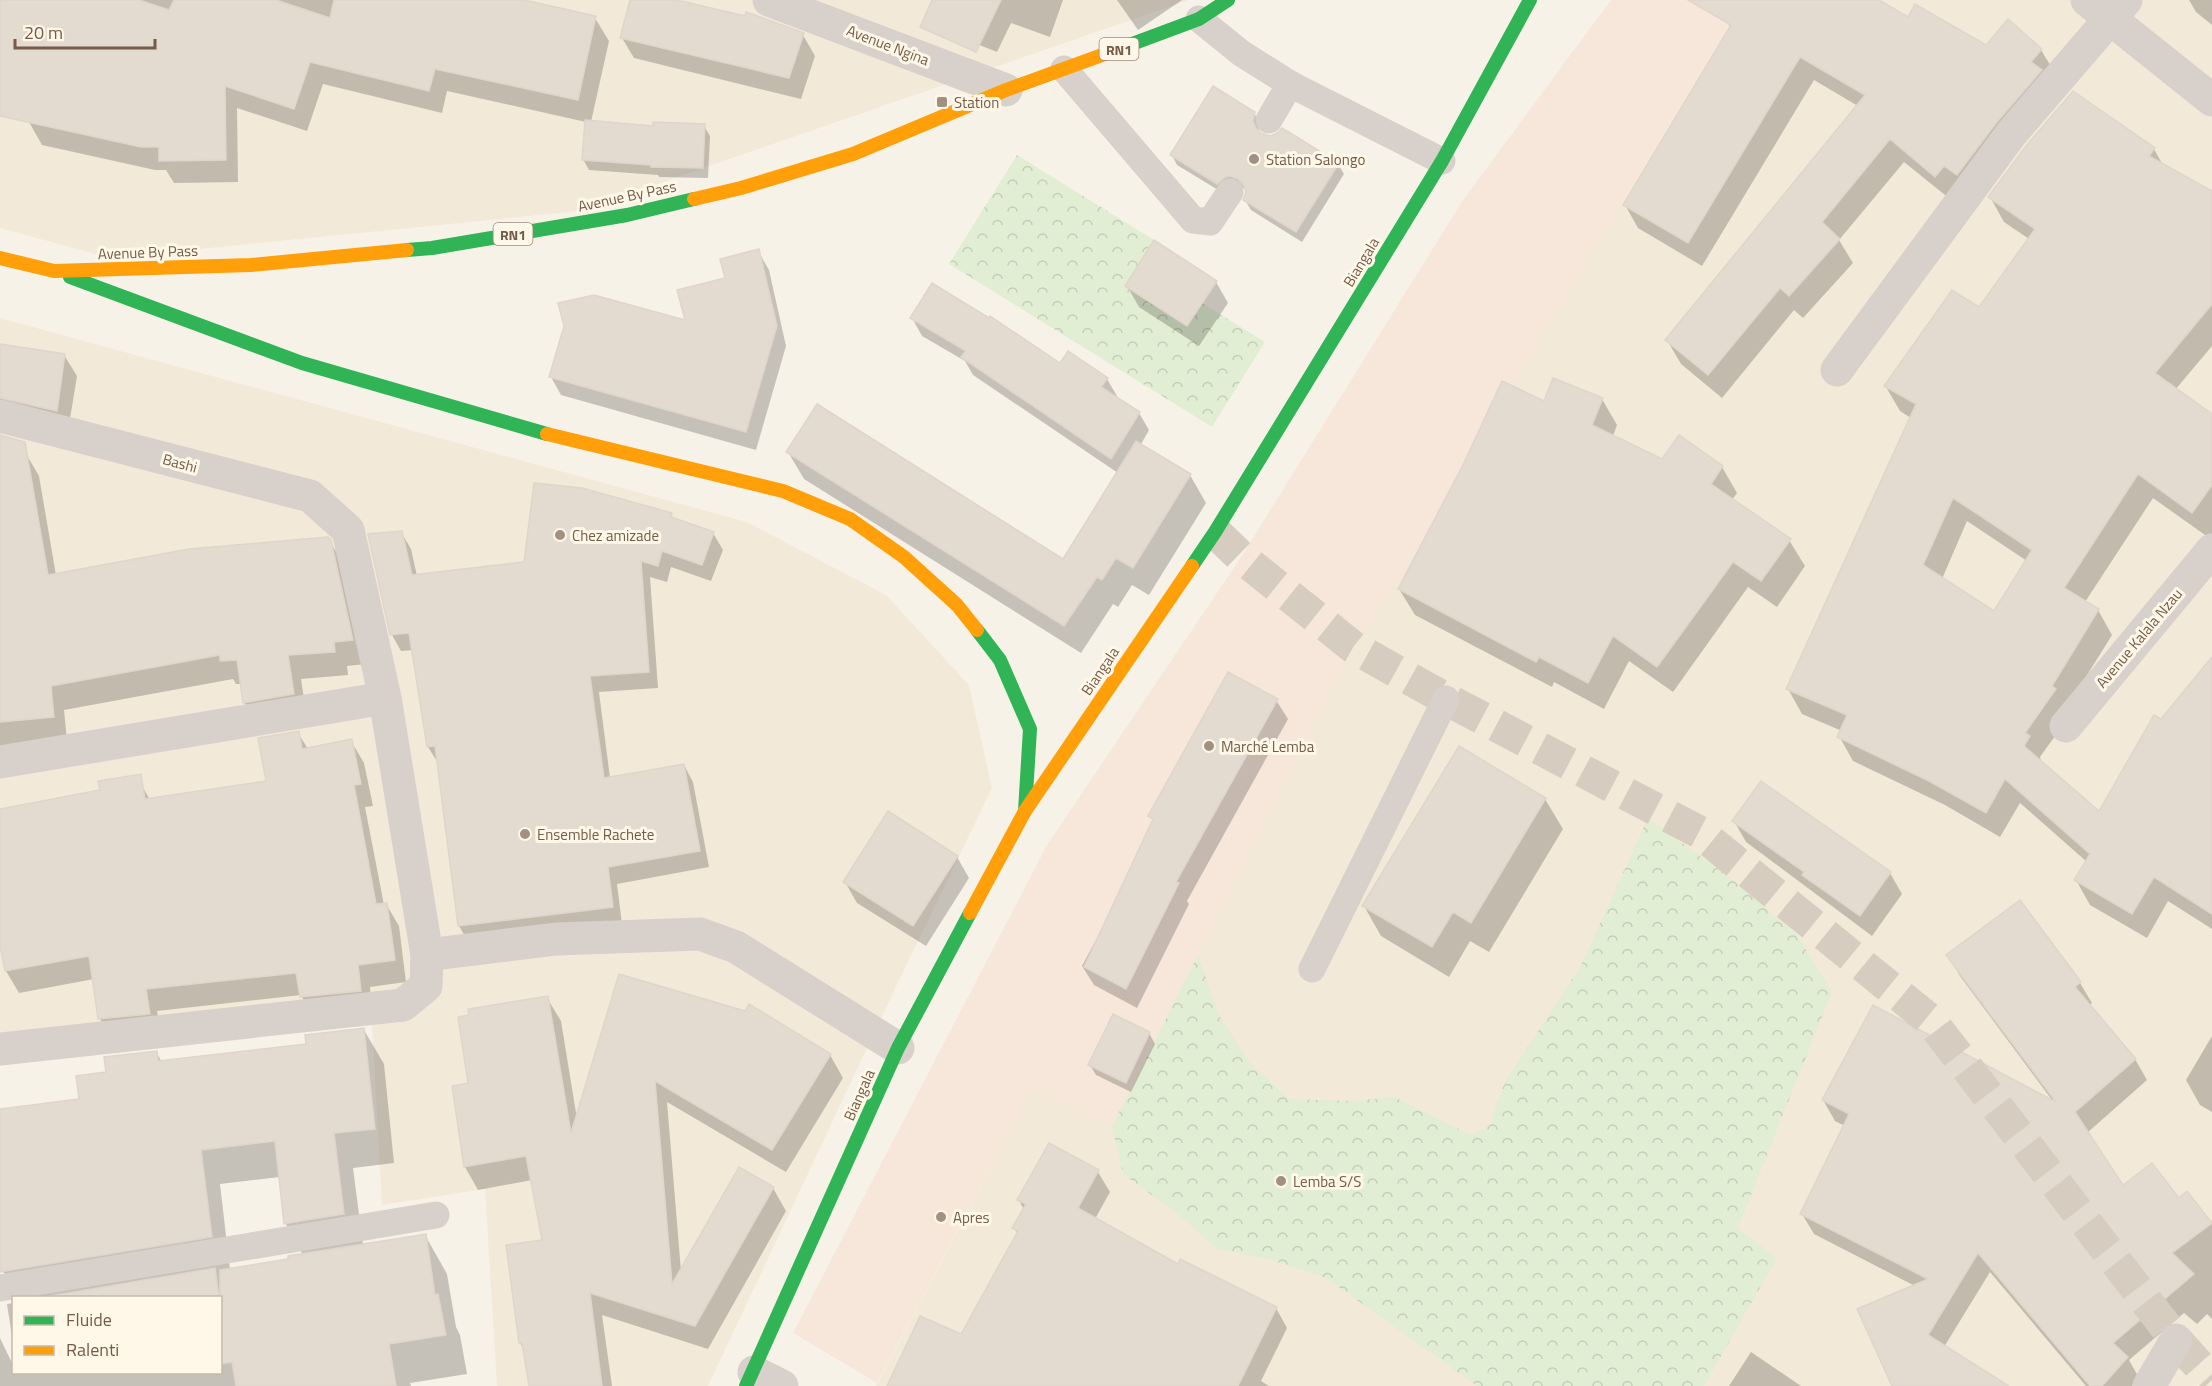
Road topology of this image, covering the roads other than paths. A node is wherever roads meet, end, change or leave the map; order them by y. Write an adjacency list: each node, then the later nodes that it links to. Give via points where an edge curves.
1 (769, 0): 8 (street, Avenue Ngina)
2 (1228, 0): 5 (main road, Avenue By Pass / RN1)
3 (1530, 0): 11 (main road, Biangala)
4 (2108, 6): 9 (street); 15 (street)
5 (1199, 18): 6 (main road, Avenue By Pass / RN1); 7 (lane, via 1241,53)
6 (1064, 69): 8 (main road, Avenue By Pass / RN1); 12 (lane, via 1193,220 1210,222)
7 (1290, 84): 10 (lane); 11 (lane)
8 (1006, 90): 14 (main road, Avenue By Pass / RN1, via 853,154 741,188 627,215 432,248 251,265)
9 (2212, 100)
10 (1269, 120)
11 (1442, 161): 22 (main road, Biangala, via 1215,532)
12 (1230, 192)
13 (0, 258): 14 (main road, Avenue By Pass / RN1)
14 (54, 271): 22 (main road, via 302,363 520,427 783,491 850,519 904,557 957,604 1000,660 1030,729)
15 (1837, 370)
16 (0, 416): 18 (street, Bashi, via 310,496 348,530)
17 (2212, 550): 20 (street, Avenue Kalala Nzau)
18 (385, 698): 21 (street); 23 (street)
19 (1446, 699): 24 (lane)
20 (2066, 726)
21 (0, 762)
22 (1025, 812): 26 (main road, Biangala)
23 (427, 955): 25 (street, via 426,986 403,1005); 26 (street, via 556,939 700,934 736,946)
24 (1312, 969)
25 (0, 1048)
26 (898, 1048): 30 (main road, Biangala)
27 (436, 1215): 28 (lane)
28 (0, 1287)
29 (2176, 1340): 31 (street)
30 (760, 1381)
31 (2149, 1386)

